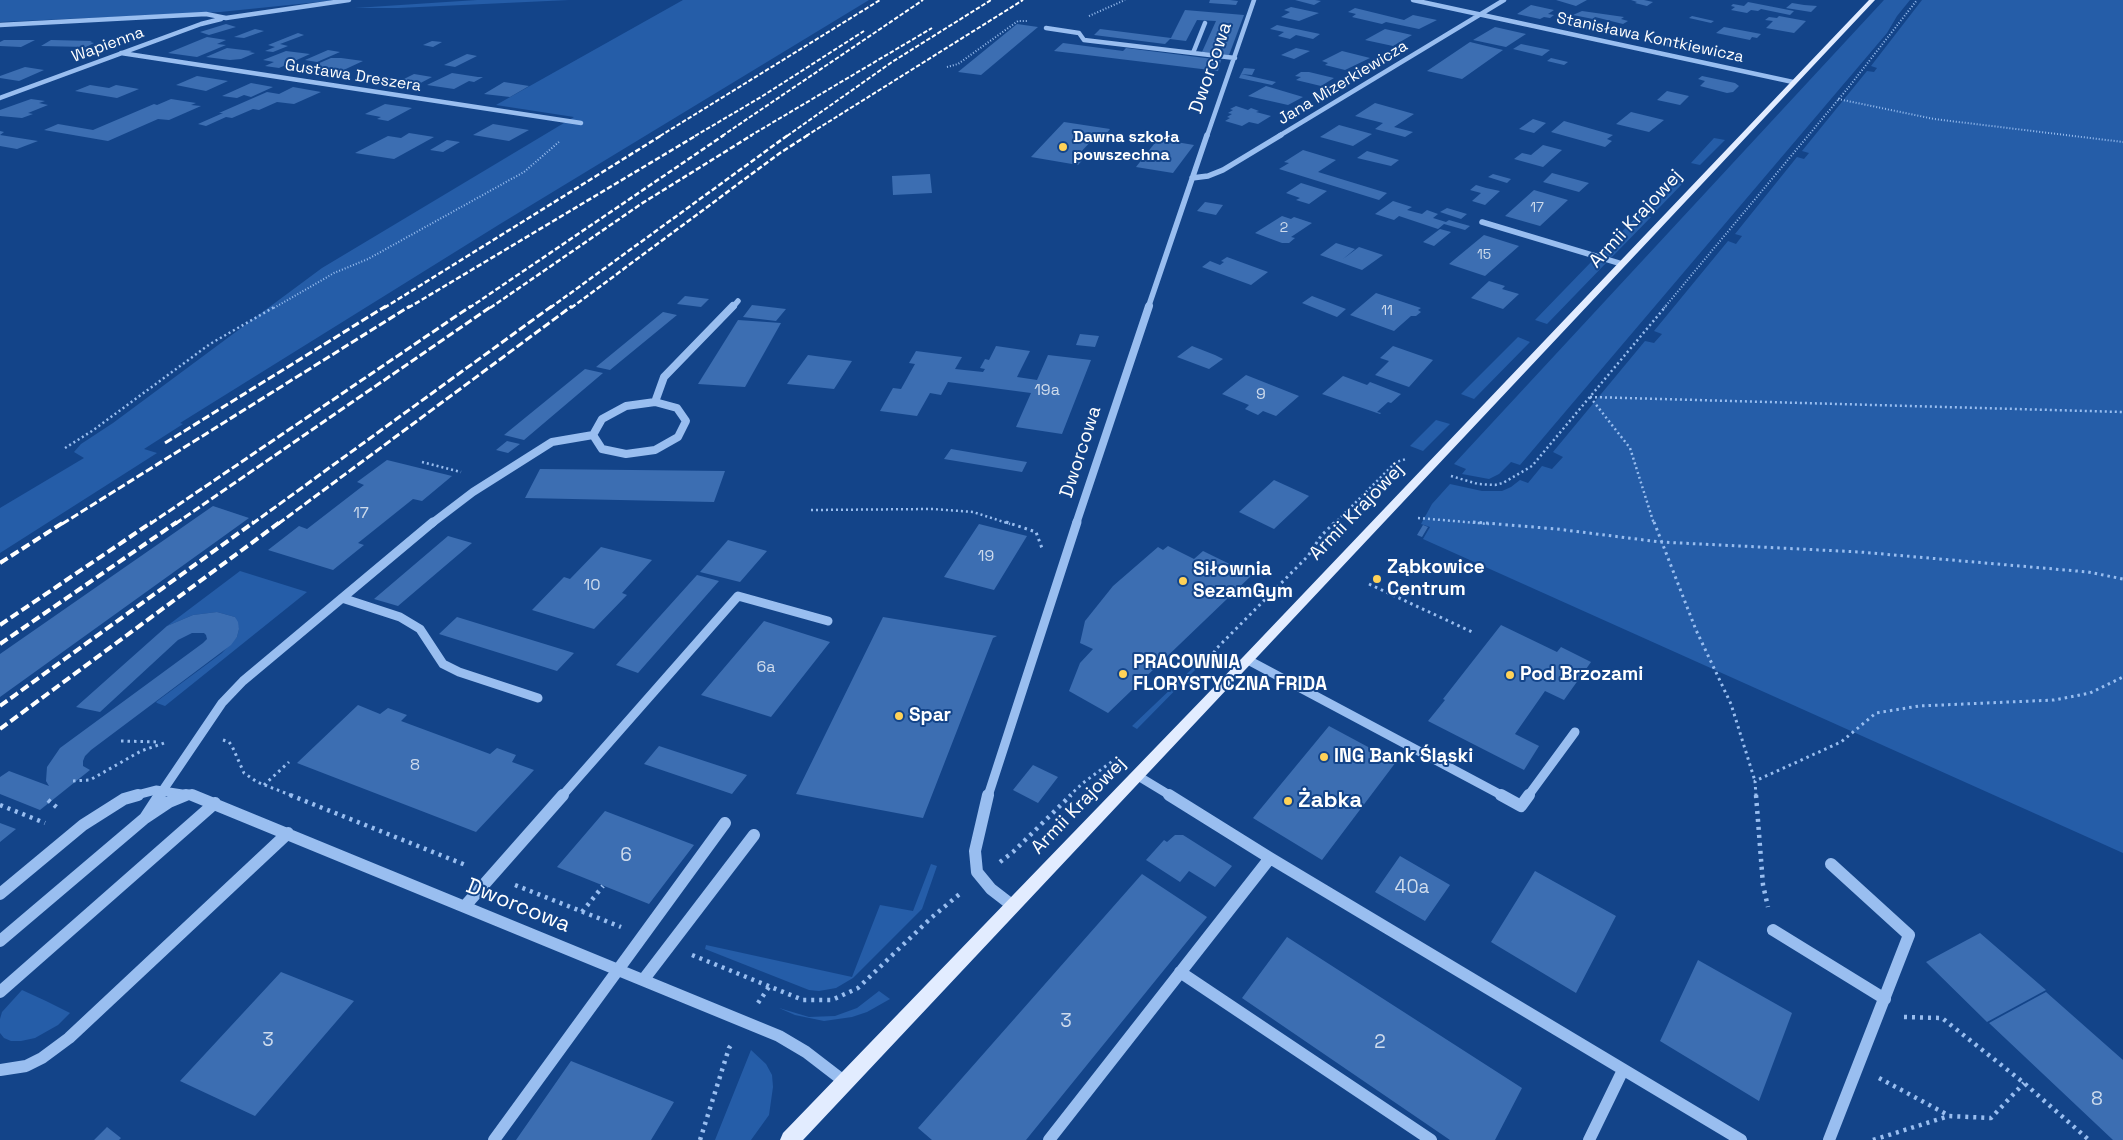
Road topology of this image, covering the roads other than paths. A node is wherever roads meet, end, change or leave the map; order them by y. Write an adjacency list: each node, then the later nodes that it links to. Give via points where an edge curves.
1 (349, 0): 7 (street)
2 (1254, 0): 13 (street, Dworcowa)
3 (1413, 0): 6 (street, Stanisława Kontkiewicza)
4 (1504, 0): 6 (street, Jana Mizerkiewicza)
5 (1872, 0): 14 (main road, Armii Krajowej)
6 (1480, 14): 14 (street, Stanisława Kontkiewicza); 17 (street, Jana Mizerkiewicza, via 1224,170)
7 (226, 18): 9 (street, via 206,14); 12 (street, Wapienna)
8 (1205, 23): 11 (street)
9 (0, 25)
10 (1046, 28): 11 (street, via 1079,33 1084,40)
11 (1192, 53): 13 (street)
12 (121, 54): 15 (street, Wapienna); 16 (street, Gustawa Dreszera)
13 (1235, 58): 17 (street, Dworcowa)
14 (1793, 82): 19 (main road, Armii Krajowej)
15 (0, 98)
16 (581, 123)
17 (1192, 178): 38 (street, Dworcowa, via 985,806 975,851)
18 (1482, 222): 19 (street)
19 (1622, 264): 25 (main road, Armii Krajowej)
20 (738, 301): 21 (street, via 664,377)
21 (654, 402): 22 (street, via 626,406 602,419); 22 (street, via 677,408 686,421 678,437 655,450 615,453 602,449)
22 (593, 435): 23 (street, via 552,442 483,486 437,519)
23 (342, 598): 26 (street, via 400,617 420,630 443,664); 29 (street, via 231,692)
24 (828, 621): 40 (street, via 738,596)
25 (1248, 660): 27 (street, via 1521,806); 28 (main road, Armii Krajowej)
26 (538, 698)
27 (1575, 732)
28 (1138, 776): 36 (street); 41 (main road, Armii Krajowej)
29 (164, 790): 30 (street, Dworcowa); 32 (street); 39 (street, Dworcowa, via 135,794 104,810)
30 (189, 794): 31 (street, Dworcowa); 32 (street, via 169,802)
31 (215, 803): 34 (street, Dworcowa); 47 (street)
32 (145, 818): 43 (street)
33 (725, 823): 44 (street)
34 (288, 832): 40 (street, Dworcowa); 49 (street, via 69,1038 26,1066)
35 (754, 835): 46 (street)
36 (1270, 858): 45 (street); 50 (street)
37 (1831, 864): 48 (street, via 1909,935)
38 (980, 878): 41 (street, Dworcowa)
39 (0, 894)
40 (465, 906): 44 (street, Dworcowa)
41 (1013, 906): 51 (main road, Armii Krajowej)
42 (1773, 930): 48 (street)
43 (0, 941)
44 (618, 968): 46 (street, Dworcowa); 53 (street)
45 (1180, 972): 52 (street); 55 (street)
46 (644, 979): 51 (street, Dworcowa, via 779,1036)
47 (0, 992)
48 (1885, 999): 58 (street)
49 (0, 1070)
50 (1623, 1070): 56 (street); 57 (street)
51 (845, 1082): 54 (main road, Armii Krajowej)
52 (1050, 1139)
53 (494, 1140)
54 (790, 1140)
55 (1431, 1140)
56 (1589, 1140)
57 (1741, 1140)
58 (1829, 1140)

